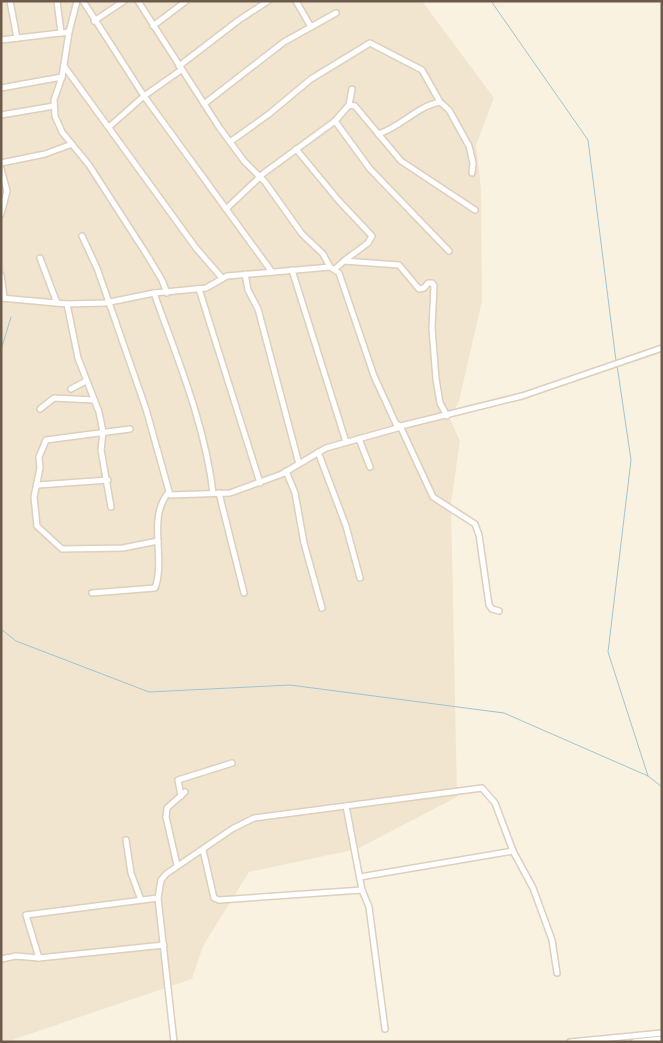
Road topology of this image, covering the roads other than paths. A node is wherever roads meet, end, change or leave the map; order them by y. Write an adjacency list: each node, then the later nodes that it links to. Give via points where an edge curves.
1 (10, 1): 16 (street)
2 (57, 1): 15 (street)
3 (77, 1): 14 (street)
4 (83, 1): 11 (street)
5 (124, 1): 11 (street)
6 (138, 1): 12 (street)
7 (186, 1): 12 (street)
8 (268, 1): 19 (street)
9 (296, 1): 13 (street)
10 (336, 13): 13 (street)
11 (94, 21): 23 (street)
12 (153, 26): 19 (street)
13 (312, 27): 25 (street, via 284,42)
14 (68, 32): 15 (street); 18 (street)
15 (61, 33): 16 (street)
16 (17, 38): 17 (street)
17 (1, 40)
18 (64, 66): 20 (street); 30 (street)
19 (180, 68): 23 (street); 25 (street)
20 (62, 77): 21 (street); 27 (street)
21 (1, 88)
22 (352, 89): 26 (street)
23 (144, 96): 30 (street); 39 (street)
24 (440, 102): 31 (street); 32 (street, via 422,70 370,44 311,78); 37 (street, via 449,110 469,146)
25 (204, 104): 32 (street)
26 (349, 105): 29 (street); 31 (street, via 355,106)
27 (54, 106): 28 (street); 33 (street, via 62,132)
28 (1, 115)
29 (335, 121): 34 (street); 43 (street, via 370,169)
30 (109, 127): 51 (street, via 202,256)
31 (378, 134): 40 (street, via 401,160)
32 (230, 142): 38 (street)
33 (72, 144): 35 (street, via 45,154); 54 (street, via 90,166 147,255)
34 (296, 149): 38 (street); 45 (street, via 372,236 368,243)
35 (1, 163)
36 (1, 169): 41 (street, via 6,191)
37 (472, 173)
38 (260, 178): 39 (street); 46 (street, via 302,234)
39 (226, 209): 48 (street)
40 (475, 210)
41 (1, 214)
42 (82, 236): 57 (street)
43 (449, 251)
44 (40, 258): 56 (street)
45 (344, 260): 46 (street); 64 (street, via 394,264 403,268 419,289 428,282 434,286 432,328 437,386 440,403)
46 (333, 268): 47 (street); 65 (street, via 339,273 374,376 396,424)
47 (292, 270): 48 (street); 69 (street)
48 (272, 272): 49 (street)
49 (245, 274): 51 (street); 71 (street, via 248,290 258,309)
50 (1, 275): 55 (street)
51 (222, 278): 52 (street)
52 (199, 289): 54 (street); 75 (street)
53 (154, 293): 54 (street); 57 (street); 78 (street, via 188,388)
54 (167, 293)
55 (2, 298): 56 (street)
56 (57, 303): 58 (street)
57 (108, 303): 58 (street); 77 (street, via 146,408)
58 (67, 304): 60 (street)
59 (662, 348): 64 (street, via 522,396)
60 (86, 381): 61 (street); 62 (street)
61 (71, 389)
62 (94, 400): 63 (street, via 54,398); 67 (street)
63 (40, 409)
64 (447, 416): 65 (street)
65 (401, 428): 68 (street); 85 (street, via 433,497 474,524 479,535 489,605)
66 (130, 429): 67 (street)
67 (103, 432): 74 (street, via 101,450); 76 (street, via 46,440 38,457)
68 (359, 439): 69 (street); 72 (street)
69 (346, 442): 70 (street)
70 (318, 452): 71 (street); 81 (street, via 346,526)
71 (300, 464): 73 (street)
72 (370, 467)
73 (286, 472): 75 (street); 84 (street, via 295,494 304,543)
74 (108, 480): 76 (street); 79 (street)
75 (260, 483): 78 (street, via 230,493)
76 (38, 485): 80 (street, via 34,497 37,526 62,549 122,548)
77 (168, 493): 78 (street); 80 (street, via 159,509)
78 (216, 493): 83 (street)
79 (112, 507)
80 (158, 541): 82 (street, via 159,565 155,588)
81 (360, 578)
82 (92, 593)
83 (244, 593)
84 (322, 608)
85 (499, 611)
86 (232, 763): 91 (street, via 178,780 183,794 167,808 166,817)
87 (346, 806): 89 (street, via 254,818); 90 (street, via 482,788 495,803); 92 (street)
88 (126, 840): 95 (street, via 131,873)
89 (203, 850): 91 (street); 93 (street, via 214,898 219,900)
90 (513, 851): 92 (street); 99 (street, via 534,888 552,940)
91 (177, 865): 94 (street, via 161,880)
92 (360, 877): 93 (street)
93 (362, 890): 100 (street, via 374,939)
94 (158, 898): 95 (street); 96 (street)
95 (142, 900): 97 (street, via 26,915)
96 (164, 945): 97 (street); 103 (street, via 166,992)
97 (38, 958): 98 (street, via 16,956)
98 (1, 959)
99 (557, 973)
100 (385, 1029)
101 (662, 1033): 104 (street)
102 (662, 1039): 105 (street)
103 (174, 1042)
104 (570, 1042)
105 (634, 1042)

